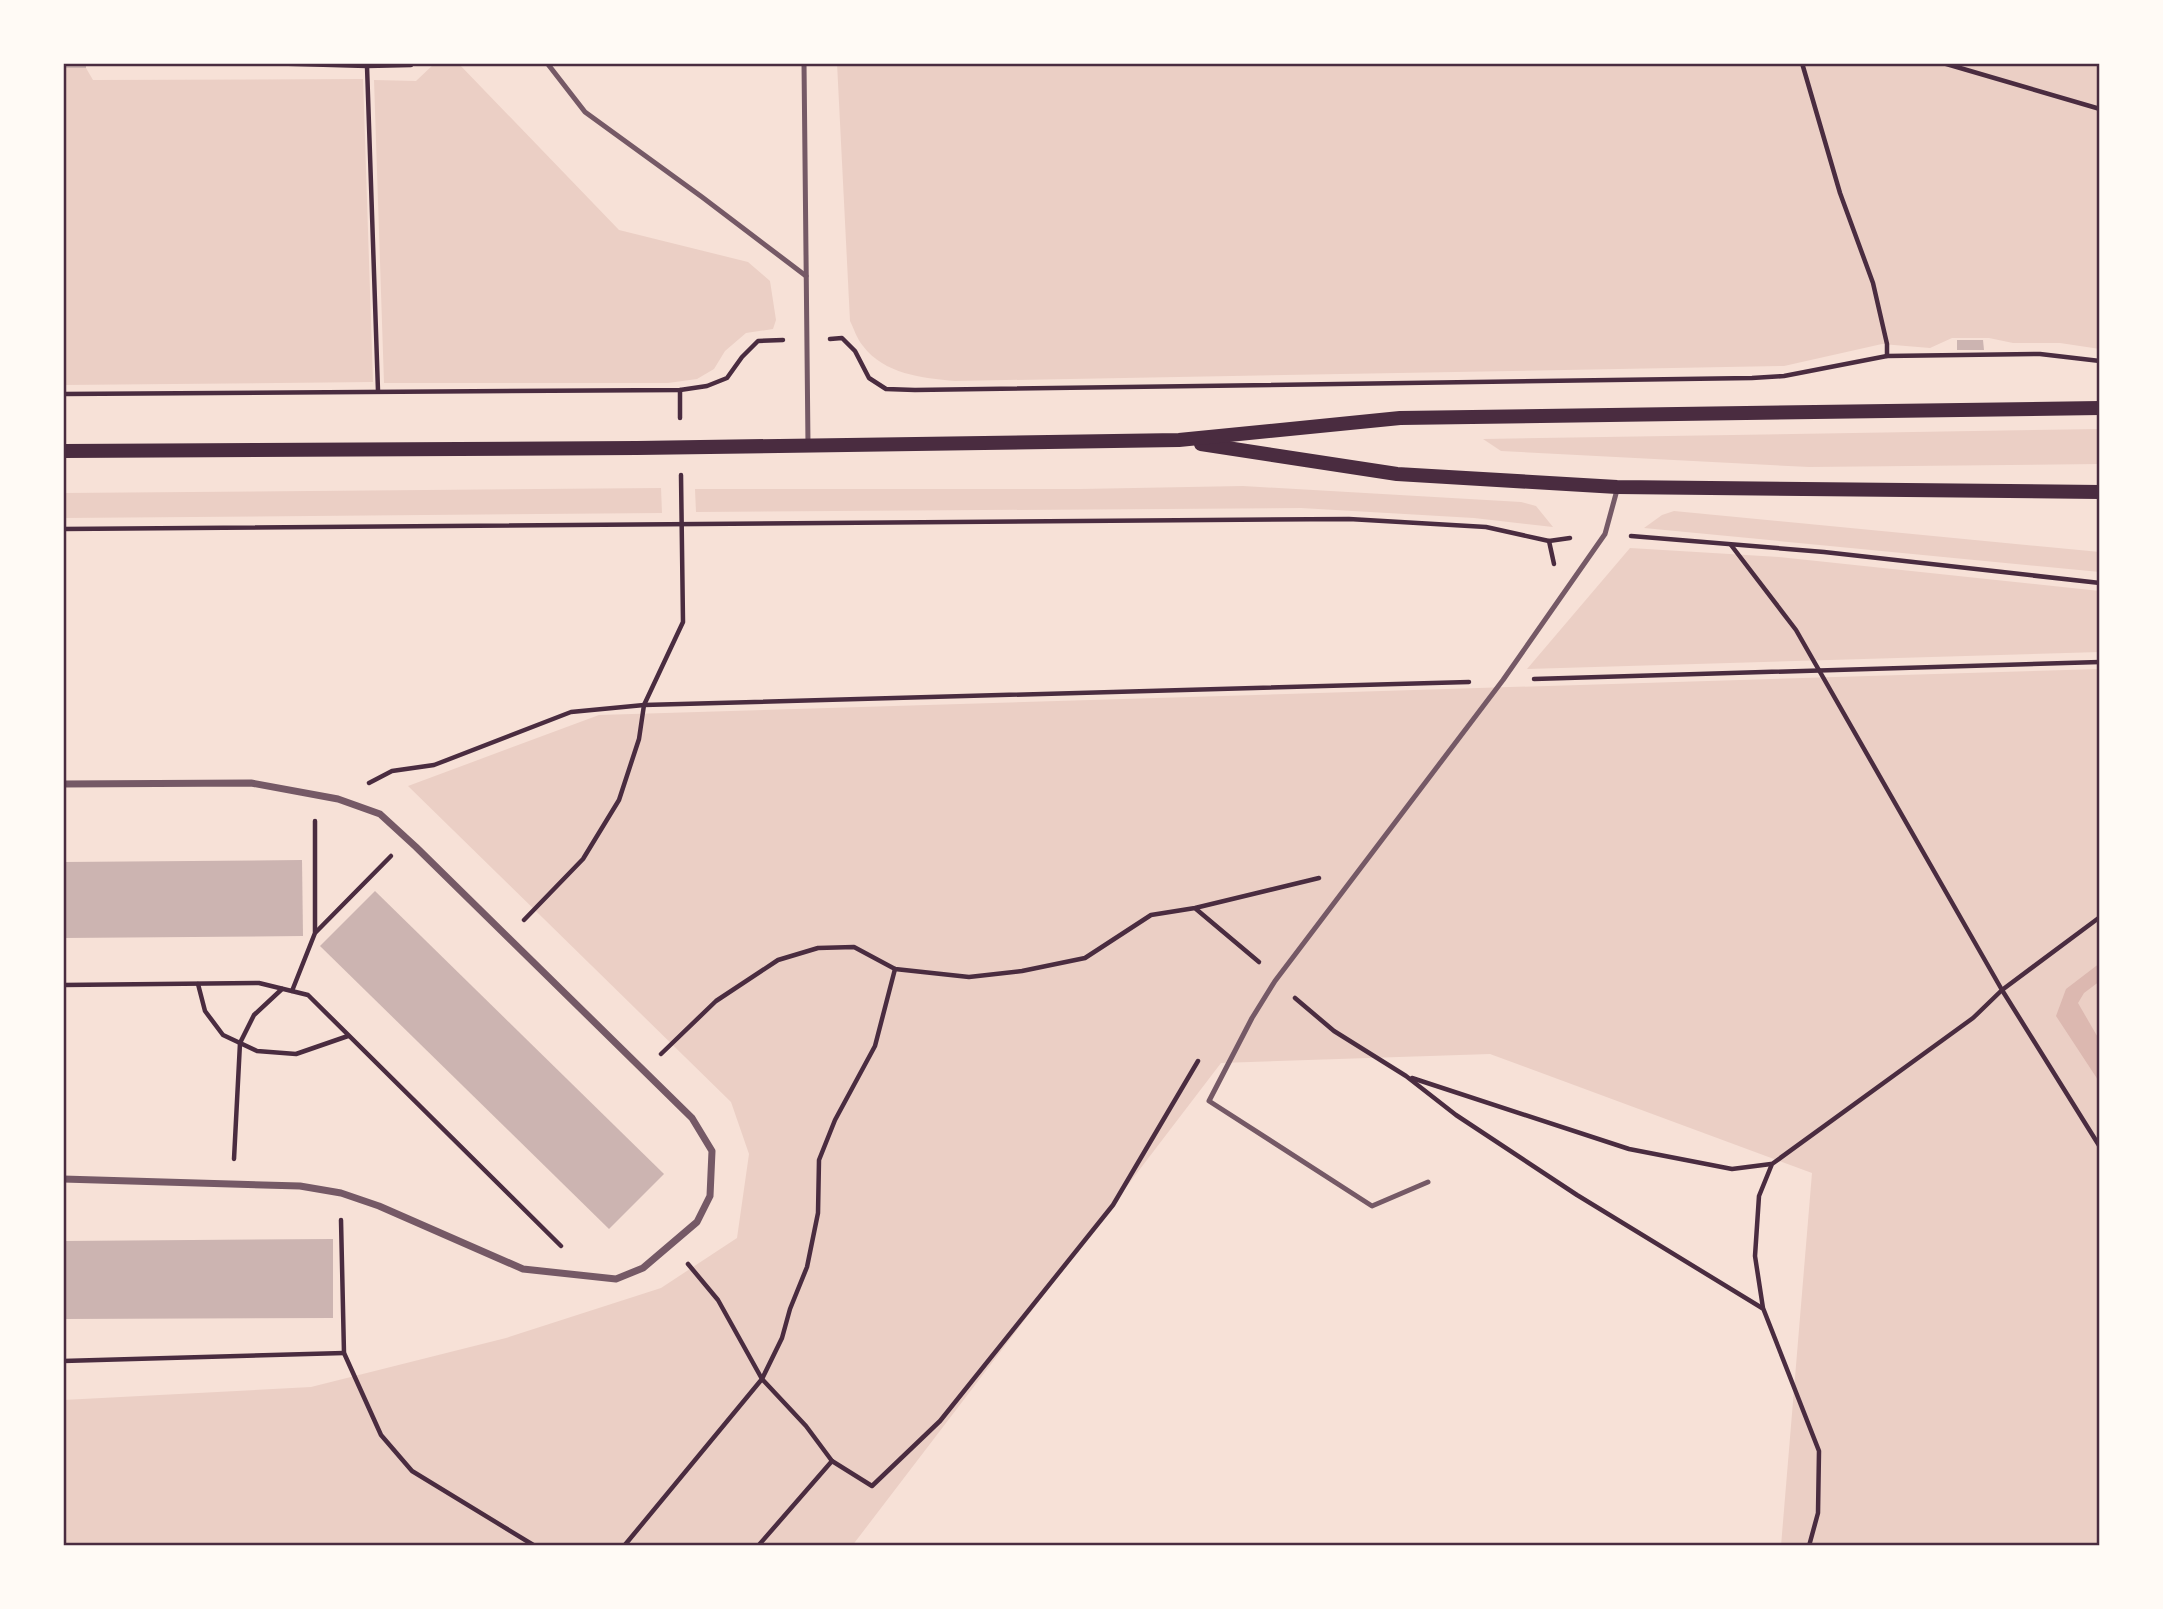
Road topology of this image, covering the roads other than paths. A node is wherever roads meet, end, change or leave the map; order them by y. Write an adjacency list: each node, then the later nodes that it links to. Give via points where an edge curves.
1 (547, 63): 3 (lane, via 585,112)
2 (804, 63): 3 (lane)
3 (806, 276): 6 (lane)
4 (2100, 408): 5 (main road, via 1400,418)
5 (1179, 440): 6 (main road); 8 (main road, via 1397,474)
6 (808, 444): 7 (main road)
7 (63, 451)
8 (1617, 486): 9 (main road); 12 (lane, via 1605,534 1503,680 1275,981 1209,1101 1373,1206)
9 (2100, 492)
10 (63, 784): 11 (street, via 251,783 338,799 380,814 692,1118 712,1151 710,1196 696,1222 643,1268 616,1279 523,1269 341,1193 300,1186)
11 (63, 1179)
12 (1428, 1182)

